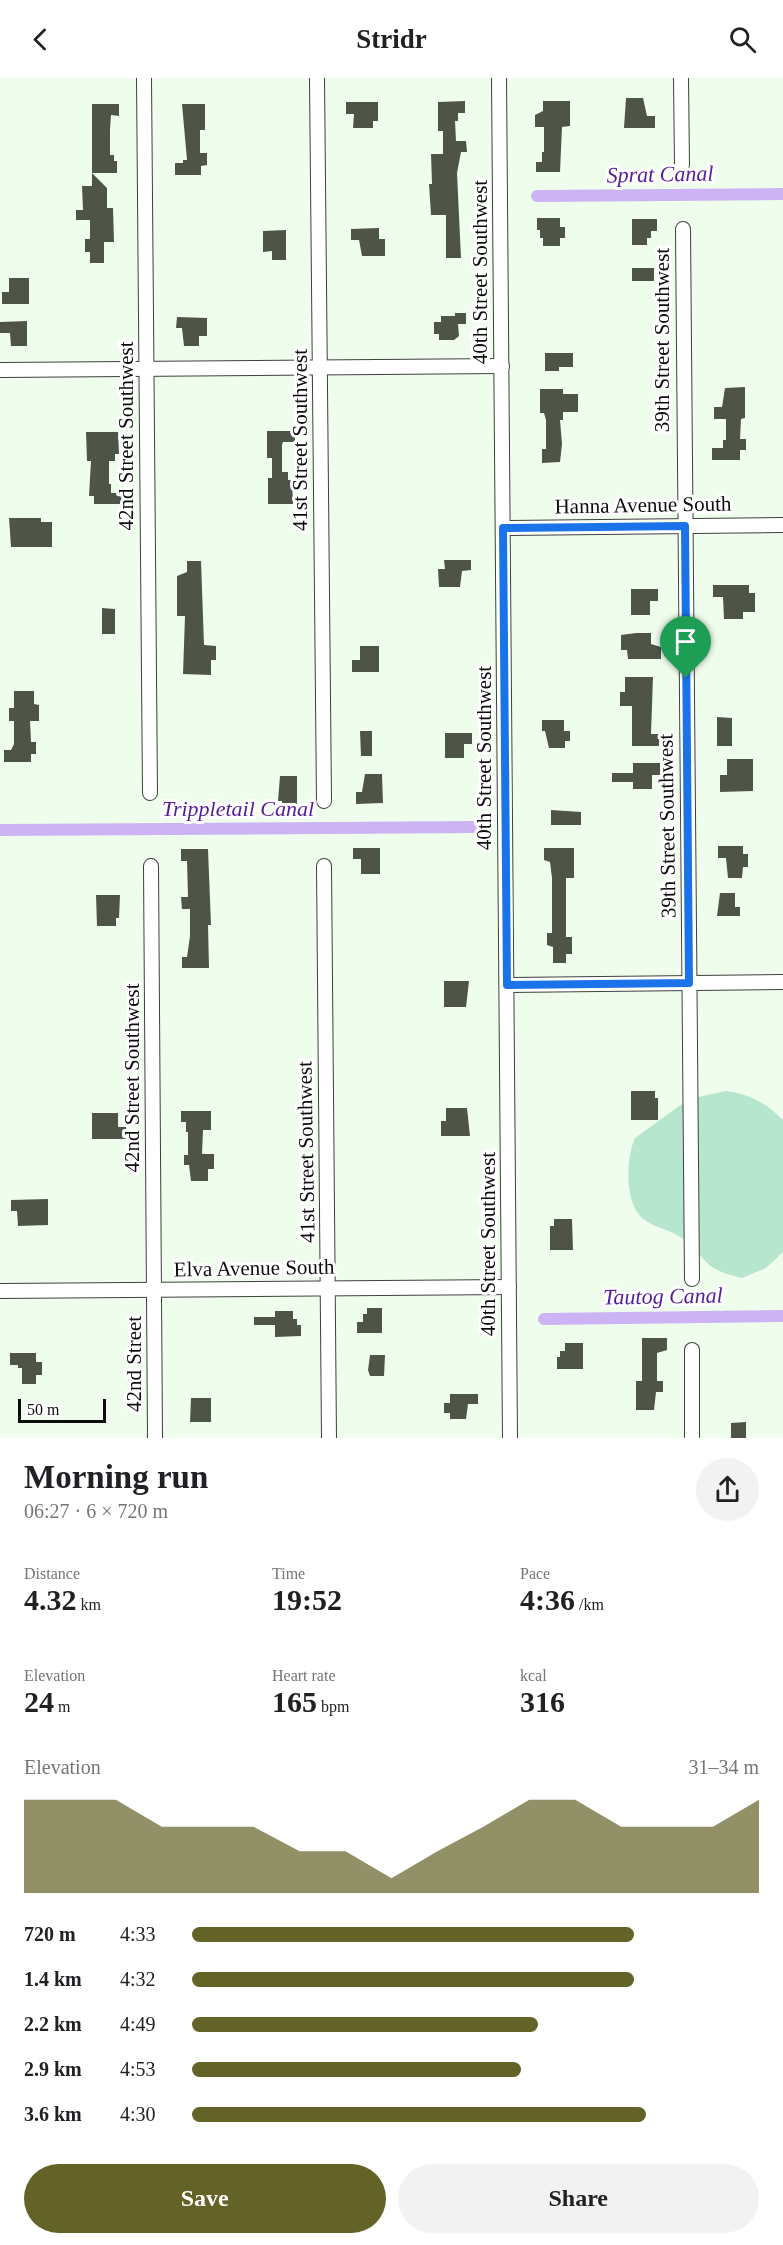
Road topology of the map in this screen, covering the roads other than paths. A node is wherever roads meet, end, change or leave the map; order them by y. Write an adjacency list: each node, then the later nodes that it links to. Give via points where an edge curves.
1 (144, 78): 9 (street, 42nd Street Southwest)
2 (317, 78): 8 (street, 41st Street Southwest)
3 (499, 78): 7 (street, 40th Street Southwest)
4 (681, 78): 5 (street)
5 (682, 165)
6 (682, 229): 12 (street, 39th Street Southwest)
7 (502, 366): 8 (street); 13 (street, 40th Street Southwest)
8 (320, 368): 9 (street); 15 (street, 41st Street Southwest)
9 (147, 369): 10 (street); 14 (street, 42nd Street Southwest)
10 (0, 370)
11 (783, 525): 12 (street, Hanna Avenue South)
12 (685, 526): 13 (street, Hanna Avenue South); 19 (street, 39th Street Southwest)
13 (503, 528): 20 (street, 40th Street Southwest)
14 (150, 793)
15 (324, 801)
16 (151, 866): 24 (street, 42nd Street Southwest)
17 (324, 866): 23 (street, 41st Street Southwest)
18 (783, 982): 19 (street)
19 (689, 983): 20 (street); 21 (street, 39th Street Southwest)
20 (507, 985): 22 (street, 40th Street Southwest)
21 (692, 1279)
22 (509, 1287): 23 (street, Elva Avenue South); 29 (street, 40th Street Southwest)
23 (328, 1288): 24 (street, Elva Avenue South); 28 (street, 41st Street Southwest)
24 (155, 1290): 25 (street, Elva Avenue South); 27 (street, 42nd Street)
25 (0, 1291)
26 (692, 1350): 30 (street)
27 (155, 1438)
28 (329, 1438)
29 (510, 1438)
30 (692, 1438)

